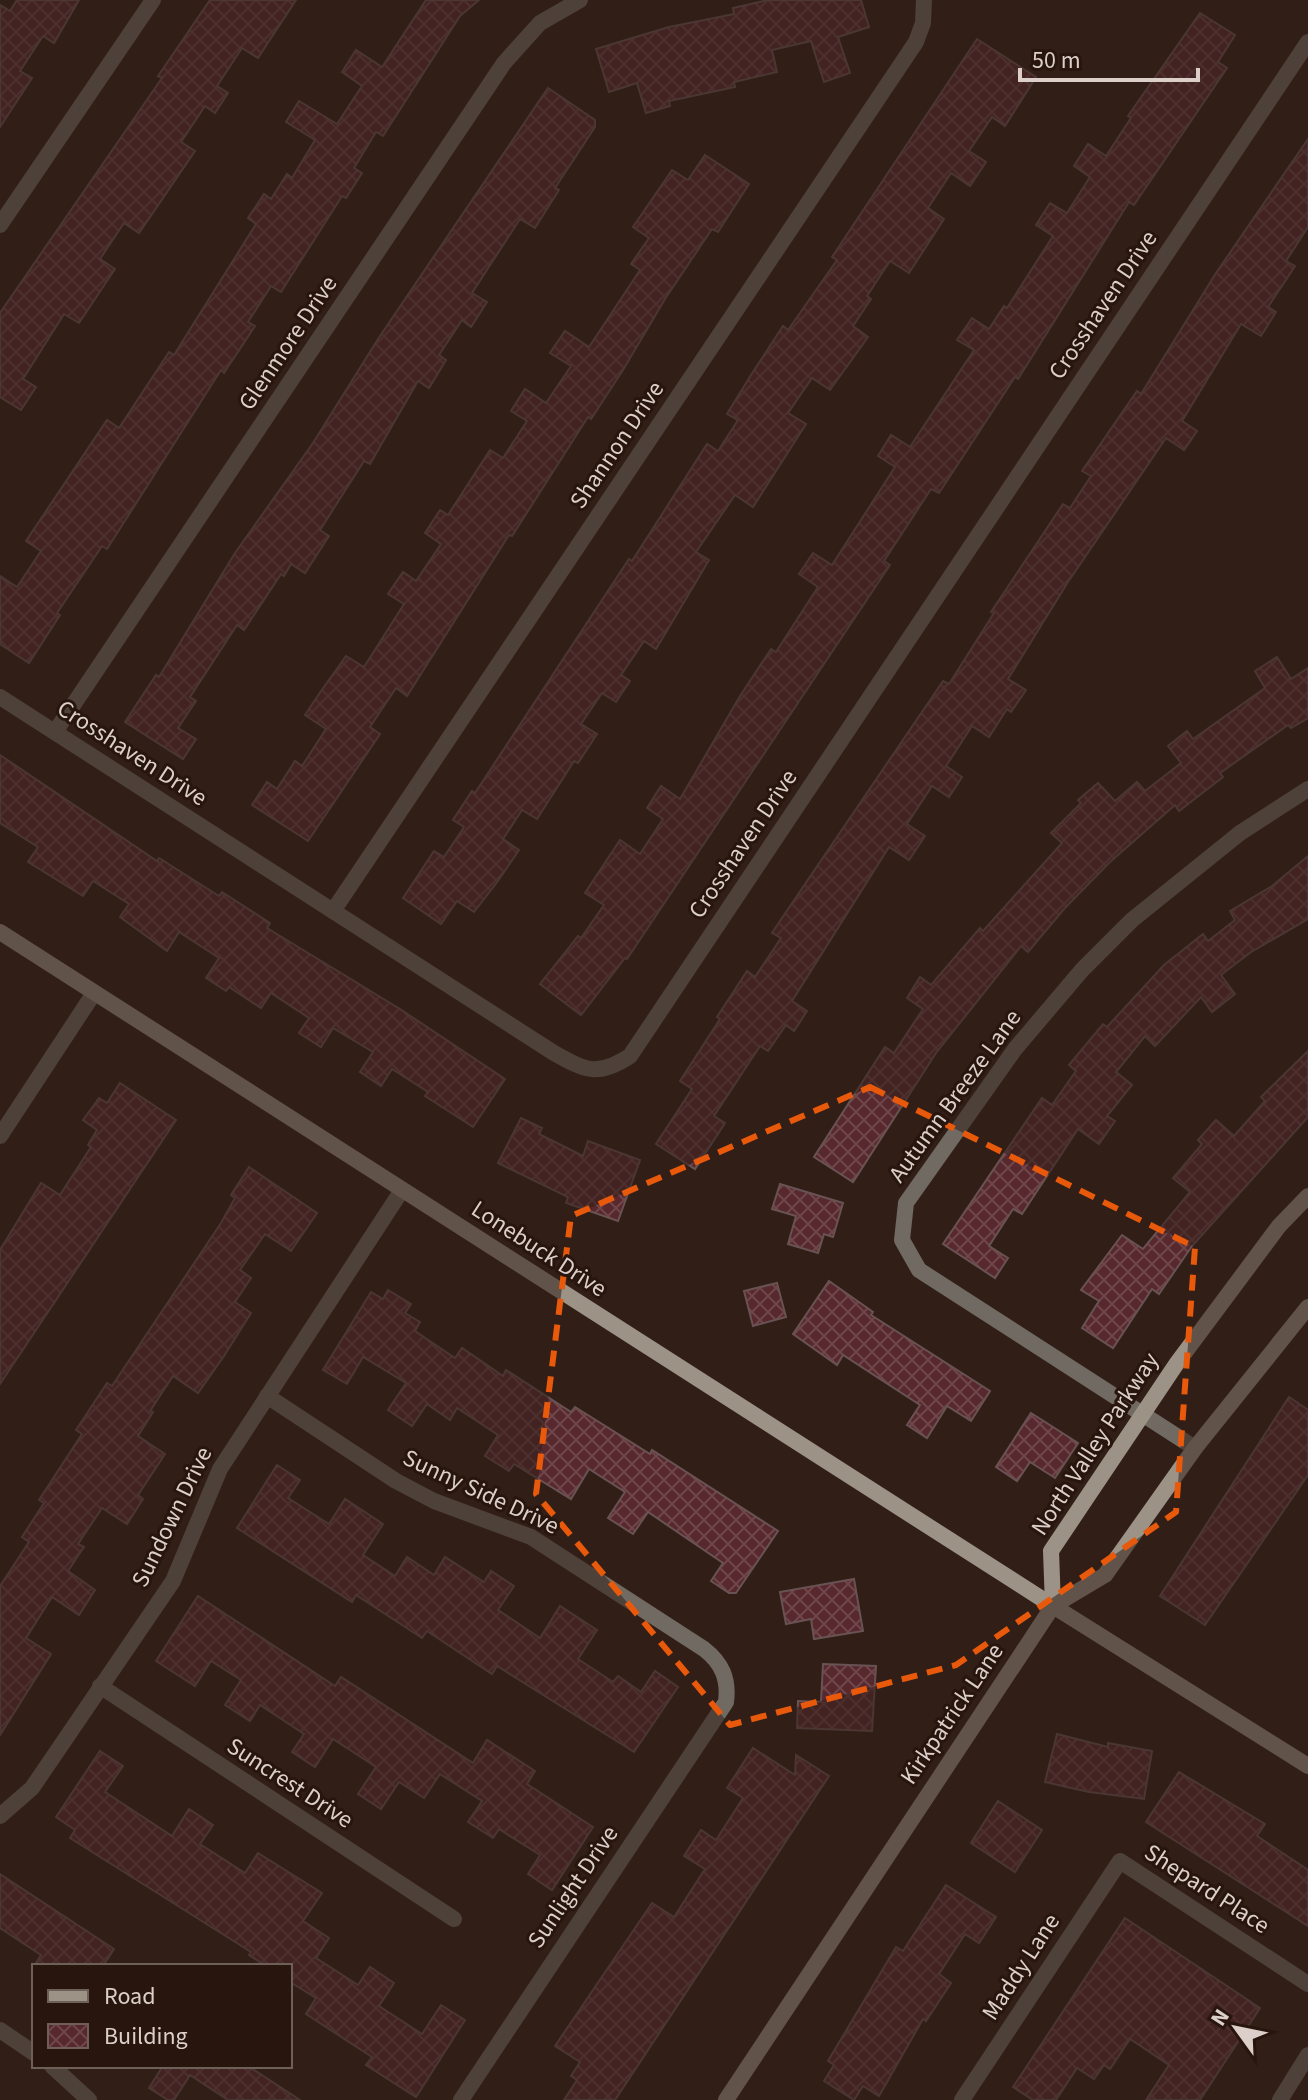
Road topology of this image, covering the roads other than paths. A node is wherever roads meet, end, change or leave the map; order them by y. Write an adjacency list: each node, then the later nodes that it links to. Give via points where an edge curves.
1 (153, 0): 5 (street)
2 (580, 0): 7 (street, Glenmore Drive, via 540,23 504,63)
3 (924, 0): 9 (street, Shannon Drive, via 916,42)
4 (1308, 42): 9 (street, Crosshaven Drive, via 630,1056 599,1071 579,1067)
5 (0, 225)
6 (0, 697): 7 (street, Crosshaven Drive)
7 (55, 732): 9 (street, Crosshaven Drive)
8 (1308, 789): 17 (street, Autumn Breeze Lane, via 1240,833 1132,920 1082,970 1015,1049 906,1203 902,1240 919,1270)
9 (333, 911)
10 (0, 932): 11 (street, Lonebuck Drive)
11 (94, 993): 12 (street); 13 (street, Lonebuck Drive)
12 (0, 1136)
13 (402, 1190): 16 (street, Sundown Drive); 19 (street, Lonebuck Drive)
14 (1308, 1196): 17 (street, North Valley Parkway, via 1279,1226)
15 (1308, 1307): 18 (street)
16 (267, 1396): 20 (street, Sundown Drive, via 220,1469 173,1581); 21 (street, Sunny Side Drive, via 396,1481 531,1537 704,1649 723,1671)
17 (1143, 1416): 18 (street, Autumn Breeze Lane); 19 (street, North Valley Parkway, via 1051,1551)
18 (1195, 1448): 19 (street, via 1105,1575)
19 (1053, 1606): 22 (street); 33 (street, Kirkpatrick Lane)
20 (100, 1686): 23 (street, Sundown Drive, via 32,1788); 25 (street, Suncrest Drive)
21 (726, 1702): 32 (street, Sunlight Drive)
22 (1308, 1766)
23 (0, 1816)
24 (1120, 1861): 26 (street, Shepard Place); 34 (street, Maddy Lane)
25 (454, 1919)
26 (1308, 1984)
27 (0, 2030): 28 (street)
28 (32, 2052)
29 (1308, 2055): 35 (street)
30 (54, 2068): 31 (street)
31 (89, 2100)
32 (461, 2100)
33 (726, 2100)
34 (962, 2100)
35 (1280, 2100)

